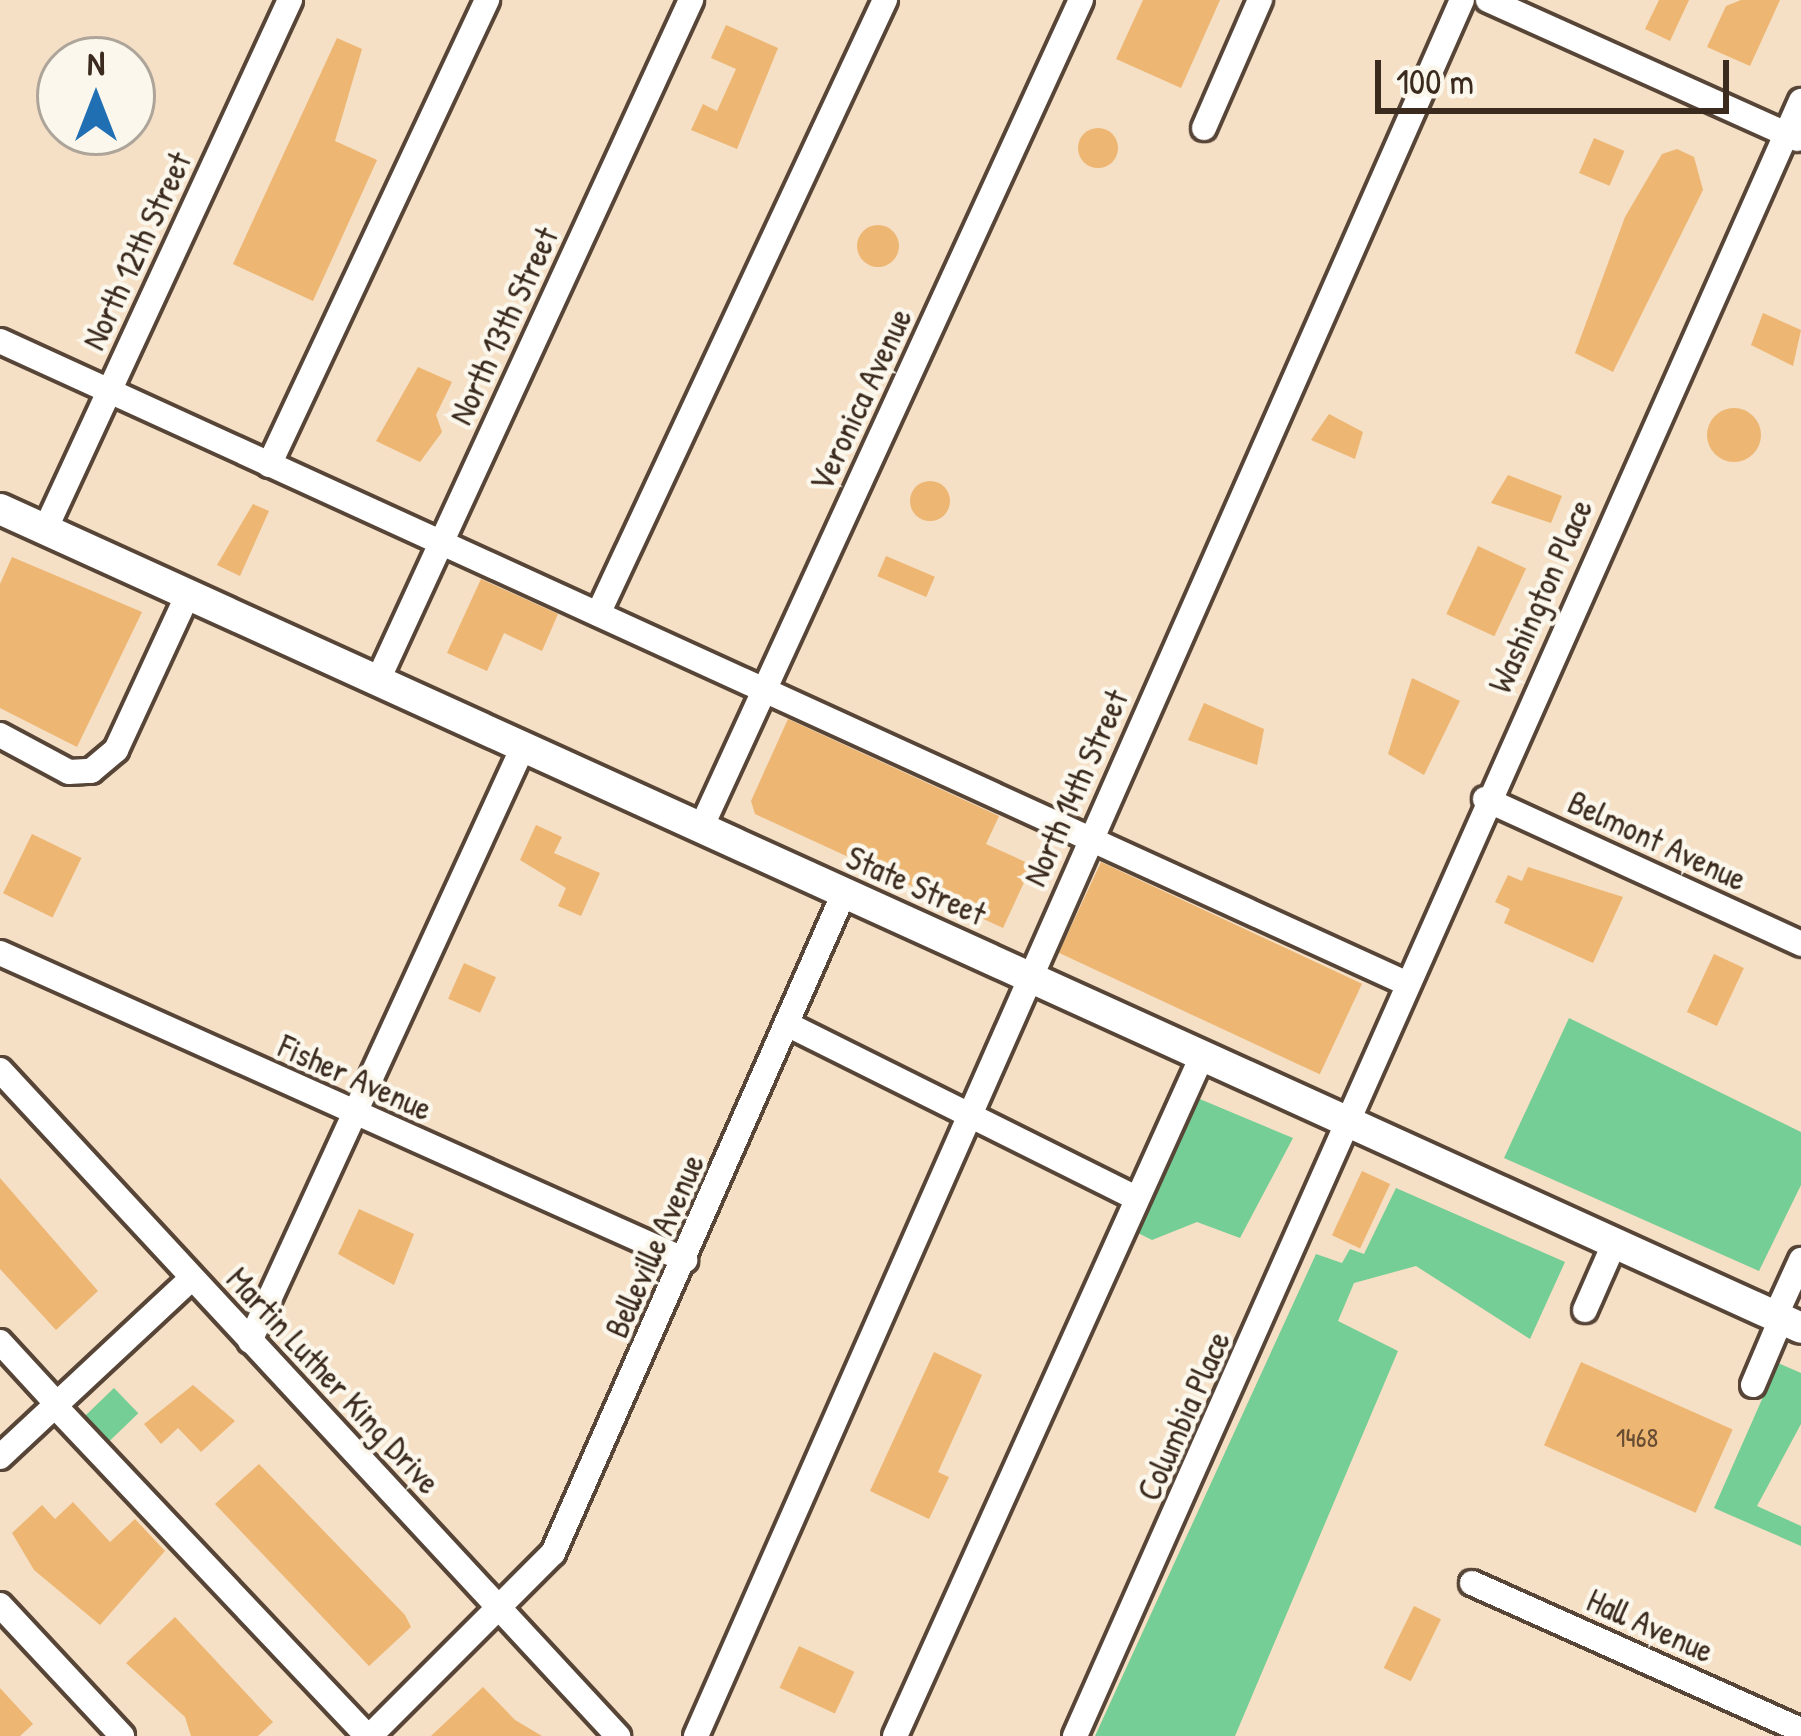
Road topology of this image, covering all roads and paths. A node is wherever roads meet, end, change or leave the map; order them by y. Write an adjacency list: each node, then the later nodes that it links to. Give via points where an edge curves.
1 (290, 0): 13 (street, North 12th Street)
2 (487, 0): 14 (street)
3 (691, 0): 17 (street, North 13th Street)
4 (885, 0): 19 (street)
5 (1260, 0): 10 (street)
6 (1462, 0): 26 (street, North 14th Street)
7 (1488, 0): 11 (street)
8 (1072, 3): 21 (street, Veronica Avenue)
9 (1801, 101): 11 (street, Washington Place)
10 (1204, 128)
11 (1794, 137): 24 (street, Washington Place)
12 (0, 341): 13 (street)
13 (109, 392): 14 (street); 16 (street, North 12th Street)
14 (268, 464): 17 (street)
15 (0, 509): 16 (main road, State Street)
16 (45, 530): 18 (main road, State Street)
17 (441, 542): 19 (street); 20 (street, North 13th Street)
18 (188, 592): 20 (main road, State Street); 22 (street, via 116,751 91,770 69,772)
19 (598, 614): 21 (street)
20 (378, 680): 23 (main road, State Street)
21 (765, 690): 25 (street, Veronica Avenue); 26 (street)
22 (0, 735)
23 (524, 747): 25 (main road, State Street); 35 (street)
24 (1485, 799): 28 (street, Belmont Avenue); 31 (street, Washington Place)
25 (701, 828): 27 (main road, State Street)
26 (1090, 839): 30 (street, North 14th Street); 31 (street)
27 (844, 893): 30 (main road, State Street); 32 (street, Belleville Avenue)
28 (1801, 944)
29 (0, 953): 35 (street, Fisher Avenue)
30 (1028, 976): 33 (main road, State Street); 36 (street, North 14th Street)
31 (1402, 982): 37 (street, Washington Place)
32 (789, 1025): 36 (street); 40 (street, Belleville Avenue)
33 (1202, 1056): 37 (main road, State Street); 38 (street)
34 (0, 1070): 42 (street, Martin Luther King Drive)
35 (354, 1114): 40 (street, Fisher Avenue); 45 (street)
36 (968, 1117): 38 (street); 57 (street, North 14th Street)
37 (1349, 1122): 39 (main road, State Street); 59 (street, Columbia Place)
38 (1136, 1198): 58 (street)
39 (1614, 1244): 43 (street); 44 (main road, State Street)
40 (685, 1260): 52 (street, Belleville Avenue, via 553,1553)
41 (1801, 1260): 44 (street)
42 (192, 1278): 45 (street, Martin Luther King Drive); 48 (street)
43 (1585, 1310)
44 (1786, 1322): 47 (street)
45 (250, 1340): 52 (street, Martin Luther King Drive)
46 (0, 1342): 48 (street)
47 (1753, 1385)
48 (56, 1405): 49 (street); 55 (street)
49 (0, 1457)
50 (1472, 1583): 53 (street, Hall Avenue)
51 (0, 1605): 54 (street)
52 (504, 1613): 55 (street); 56 (street, Martin Luther King Drive)
53 (1801, 1730)
54 (122, 1736)
55 (368, 1736)
56 (618, 1736)
57 (696, 1736)
58 (895, 1736)
59 (1075, 1736)

